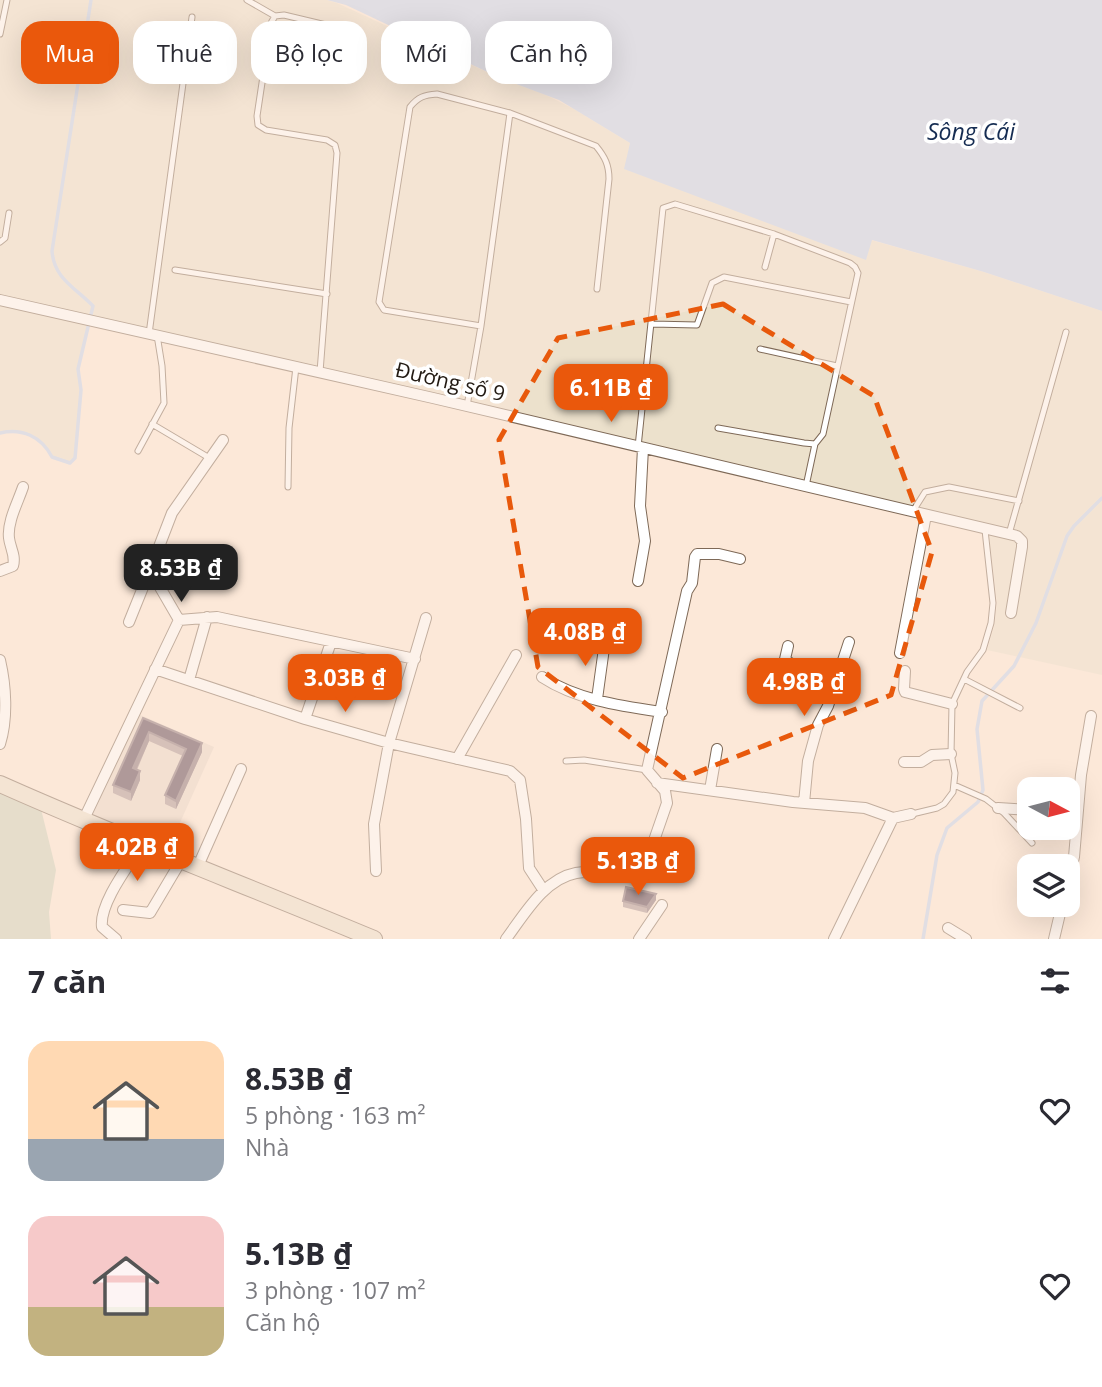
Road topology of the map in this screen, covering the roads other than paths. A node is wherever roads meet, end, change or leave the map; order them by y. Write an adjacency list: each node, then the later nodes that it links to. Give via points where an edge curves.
1 (7, 0): 6 (lane)
2 (247, 0): 3 (lane)
3 (275, 16): 5 (lane); 14 (lane, via 258,125 335,145)
4 (192, 17): 20 (lane)
5 (309, 21)
6 (0, 34)
7 (510, 113): 13 (lane, via 596,146 604,156 609,179); 18 (lane); 18 (lane, via 437,94 424,95 410,107 379,302 384,310)
8 (9, 213): 10 (lane, via 5,238)
9 (774, 234): 11 (lane); 16 (lane, via 855,267 858,273); 17 (lane, via 676,204 663,208)
10 (0, 242)
11 (765, 268)
12 (175, 270): 14 (lane)
13 (597, 289)
14 (327, 294): 24 (lane)
15 (0, 300): 20 (street, Đường số 9)
16 (851, 302): 17 (lane, via 724,277 712,283 697,325); 22 (lane)
17 (652, 324): 30 (lane)
18 (481, 327): 25 (lane)
19 (1066, 332): 36 (lane)
20 (153, 335): 23 (street, Đường số 9); 26 (lane, via 162,366 164,402)
21 (760, 349): 22 (lane)
22 (837, 366): 29 (lane, via 823,434)
23 (296, 367): 24 (street, Đường số 9); 34 (lane)
24 (320, 372): 25 (street, Đường số 9)
25 (467, 406): 30 (street, Đường số 9)
26 (152, 424): 31 (lane); 32 (lane)
27 (718, 428): 29 (lane)
28 (223, 440): 32 (street)
29 (815, 444): 35 (lane)
30 (641, 448): 35 (street, Đường số 9); 44 (street, via 645,541)
31 (138, 451)
32 (211, 459): 43 (street, via 172,513)
33 (23, 487): 42 (street, via 10,526 15,559 13,566)
34 (288, 487)
35 (806, 487): 37 (street, Đường số 9)
36 (1019, 501): 37 (lane, via 949,487 925,492); 40 (lane)
37 (912, 511): 38 (street, Đường số 9)
38 (926, 515): 39 (street, Đường số 9); 54 (street)
39 (985, 530): 40 (street, Đường số 9); 61 (lane, via 991,623 983,650)
40 (1009, 534): 45 (street, via 1022,541)
41 (740, 559): 67 (street, via 719,554 695,557)
42 (0, 570)
43 (150, 570): 48 (street); 49 (street)
44 (638, 581)
45 (1011, 613)
46 (207, 617): 48 (street); 51 (street); 62 (street)
47 (426, 618): 56 (street)
48 (179, 620): 58 (street)
49 (129, 622)
50 (605, 641): 64 (street)
51 (331, 642): 56 (street); 69 (street)
52 (849, 642): 63 (street)
53 (788, 646): 63 (street, via 787,662)
54 (900, 653)
55 (516, 655): 74 (street)
56 (415, 659): 70 (street)
57 (0, 660): 71 (street, via 4,697)
58 (155, 668): 62 (street); 89 (street)
59 (905, 671): 65 (street, via 905,692)
60 (542, 677): 64 (street)
61 (964, 679): 65 (lane); 66 (lane)
62 (189, 680): 69 (street)
63 (833, 690): 84 (street, via 808,761)
64 (597, 699): 67 (street)
65 (953, 704): 73 (lane)
66 (1020, 708)
67 (662, 712): 78 (street)
68 (1091, 716): 79 (street)
69 (305, 719): 70 (street)
70 (389, 743): 74 (street); 94 (street, via 374,824)
71 (0, 744)
72 (718, 749): 83 (street)
73 (951, 754): 76 (street); 82 (lane)
74 (457, 759): 95 (street, via 510,771 520,780 529,868)
75 (566, 761): 78 (lane)
76 (904, 762)
77 (241, 769): 93 (street)
78 (648, 771): 81 (street)
79 (1080, 779)
80 (0, 783): 89 (main road)
81 (657, 783): 83 (street); 95 (street, via 665,791 667,803 642,875 575,873)
82 (954, 785): 85 (lane); 87 (lane, via 944,804)
83 (710, 790): 84 (street)
84 (804, 803): 88 (street, via 865,808)
85 (998, 808): 86 (street); 91 (lane)
86 (1017, 809)
87 (911, 814): 88 (street)
88 (893, 818): 104 (street)
89 (83, 821): 90 (main road)
90 (142, 843): 92 (main road); 100 (street, via 101,919 102,927)
91 (1032, 843)
92 (182, 859): 93 (main road); 97 (street, via 150,913)
93 (198, 866): 101 (main road)
94 (376, 871)
95 (544, 891): 102 (street)
96 (662, 905): 103 (street)
97 (123, 910)
98 (1059, 917): 106 (street)
99 (948, 928): 105 (street)
100 (116, 939)
101 (374, 939)
102 (506, 939)
103 (639, 939)
104 (834, 939)
105 (966, 939)
106 (1054, 939)

